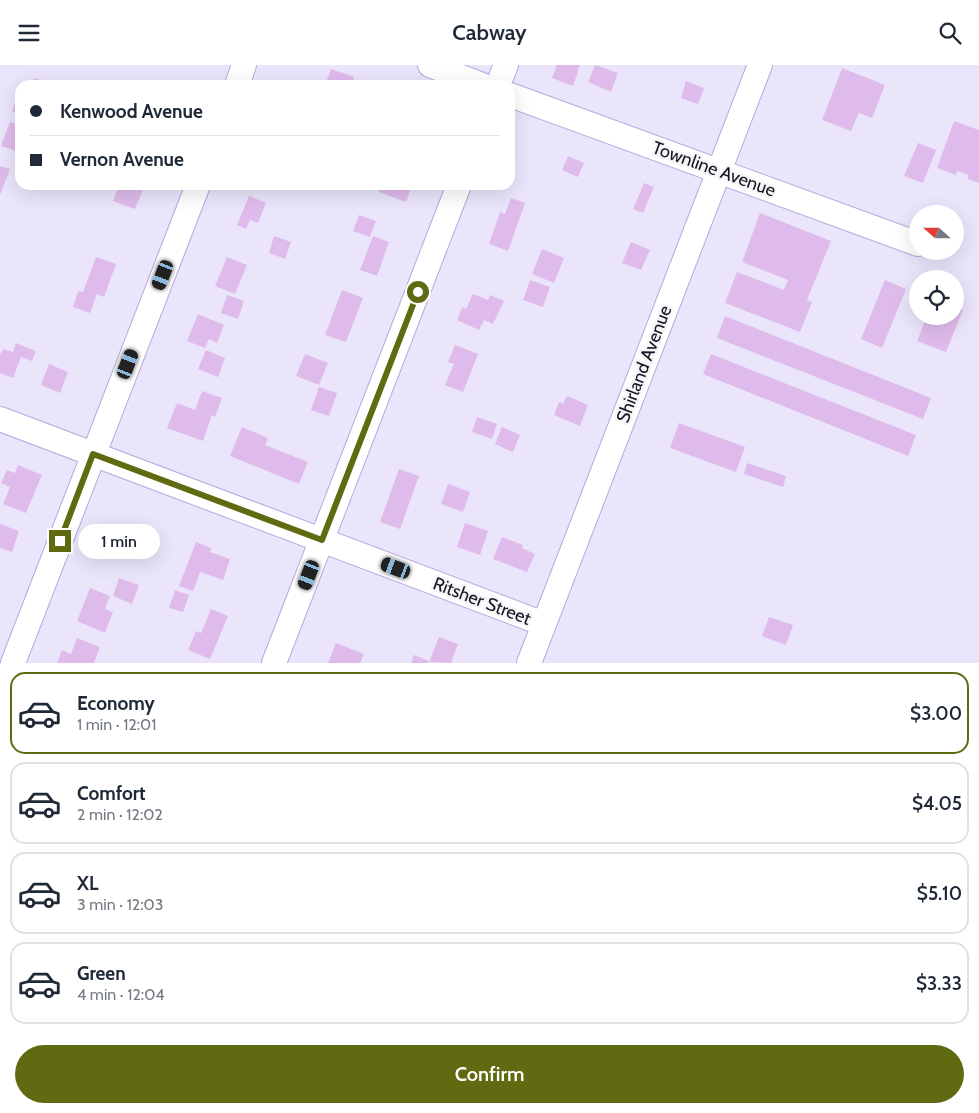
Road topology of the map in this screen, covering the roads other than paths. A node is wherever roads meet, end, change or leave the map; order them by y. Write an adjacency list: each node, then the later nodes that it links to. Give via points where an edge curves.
1 (244, 65): 5 (street)
2 (430, 65): 6 (street)
3 (506, 65): 7 (street)
4 (760, 65): 9 (street, Shirland Avenue)
5 (239, 80)
6 (469, 80)
7 (500, 80)
8 (515, 97): 9 (street, Townline Avenue)
9 (719, 171): 12 (street, Townline Avenue); 16 (street, Shirland Avenue)
10 (196, 190): 14 (street)
11 (457, 190): 15 (street)
12 (909, 241)
13 (0, 419): 14 (street, Ritsher Street)
14 (93, 454): 15 (street, Ritsher Street); 17 (street)
15 (322, 540): 16 (street, Ritsher Street); 18 (street)
16 (544, 624): 19 (street, Shirland Avenue)
17 (13, 663)
18 (274, 663)
19 (529, 663)

